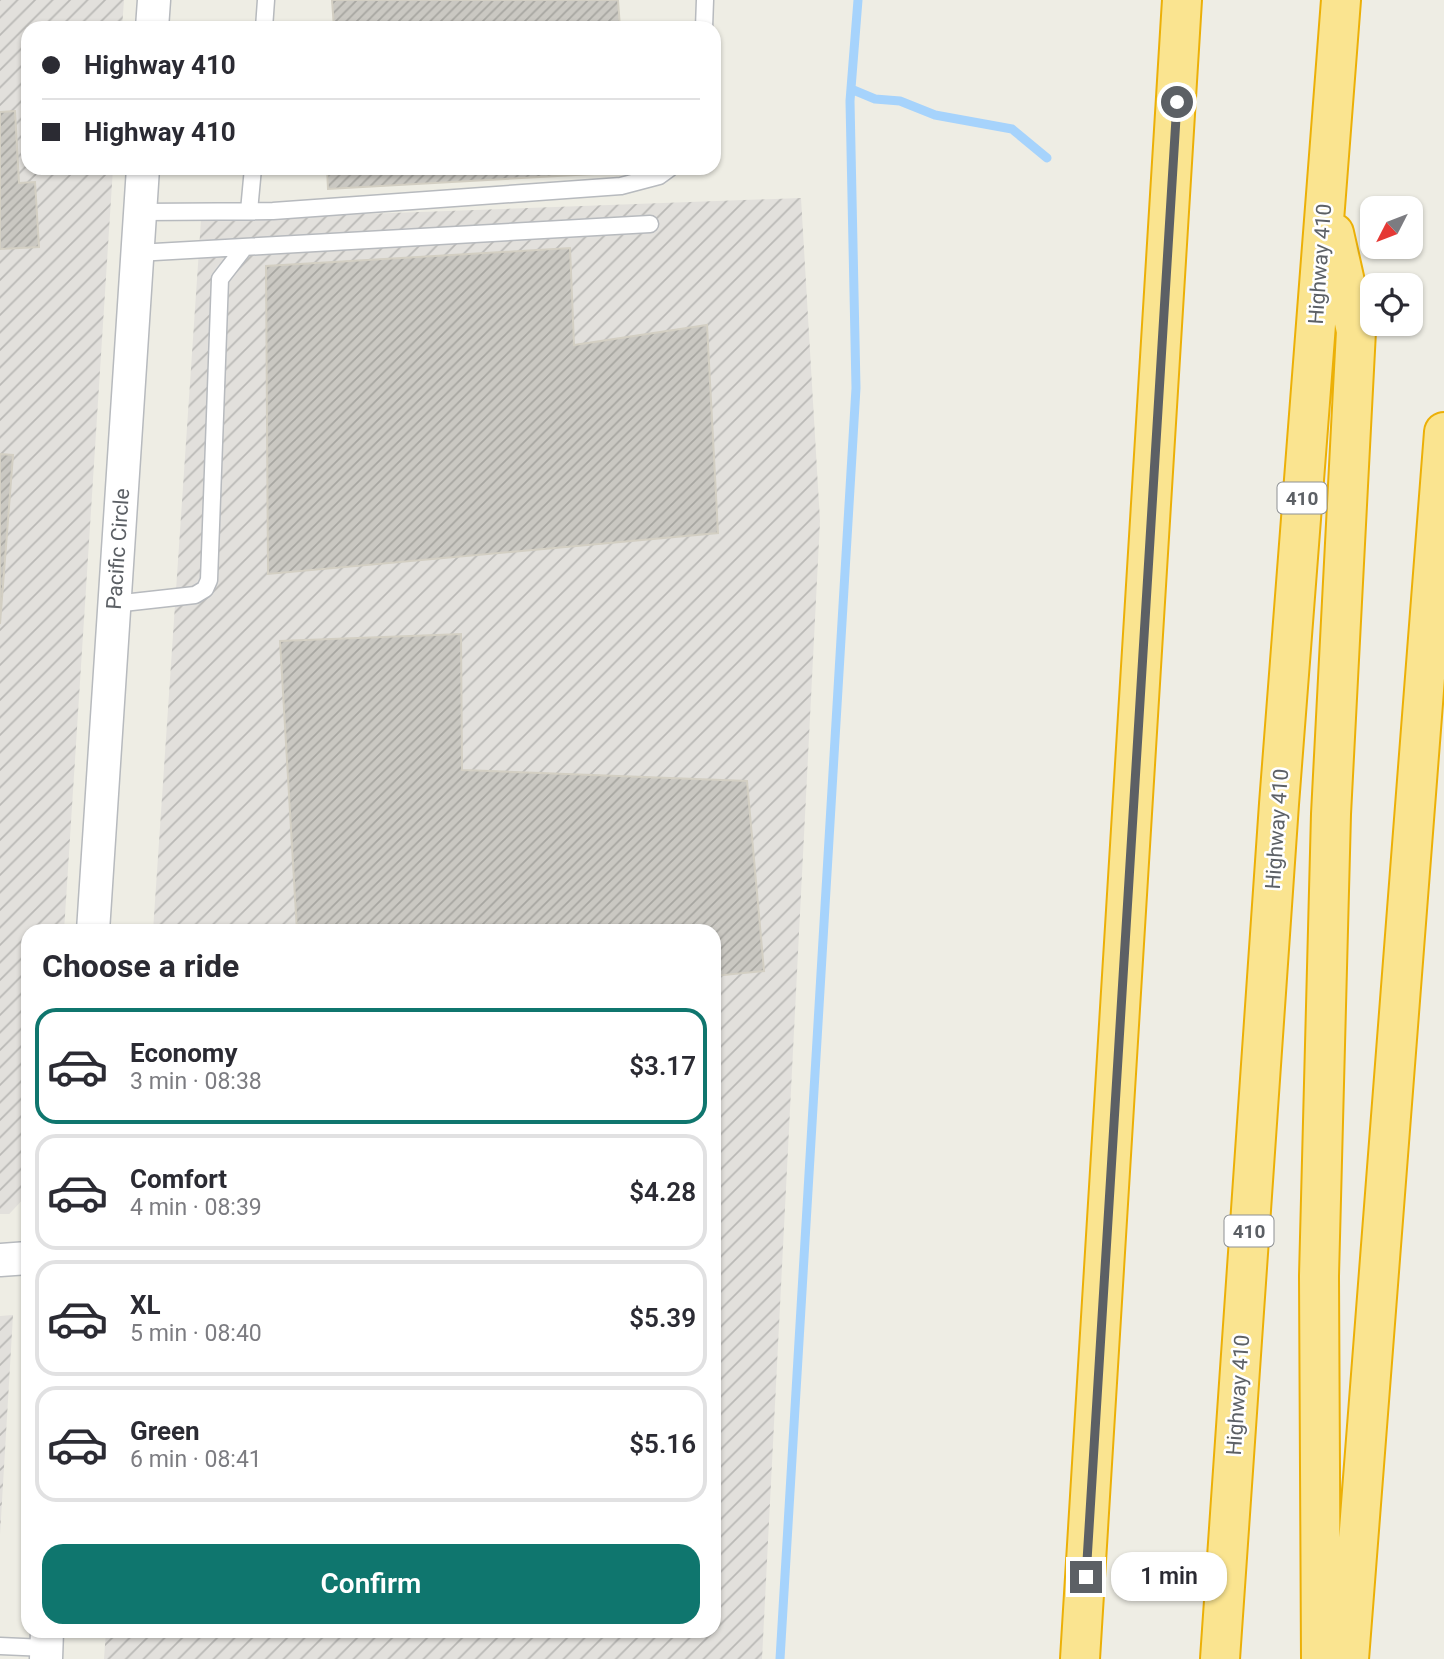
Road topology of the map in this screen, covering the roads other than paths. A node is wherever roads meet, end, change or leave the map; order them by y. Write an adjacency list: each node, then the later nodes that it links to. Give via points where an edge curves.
1 (154, 0): 6 (street)
2 (266, 0): 7 (lane)
3 (705, 0): 8 (lane)
4 (1184, 0): 25 (highway)
5 (1341, 0): 12 (highway, Highway 410 / 410)
6 (152, 21)
7 (264, 21)
8 (704, 21)
9 (143, 175): 14 (street, Pacific Circle)
10 (252, 175): 13 (lane)
11 (660, 175): 13 (lane, via 621,186)
12 (1325, 193): 26 (highway, Highway 410 / 410); 27 (highway, via 1356,331 1331,814 1319,1276)
13 (249, 211): 14 (lane)
14 (140, 212): 17 (street, Pacific Circle)
15 (650, 224): 16 (lane)
16 (244, 248): 17 (lane); 19 (lane, via 220,279 209,580 195,595)
17 (137, 253): 19 (street, Pacific Circle)
18 (1444, 432): 28 (highway)
19 (114, 604): 20 (street, Pacific Circle)
20 (93, 924)
21 (21, 1258): 22 (street)
22 (0, 1260)
23 (0, 1646): 24 (lane)
24 (46, 1646)
25 (1080, 1659)
26 (1220, 1659)
27 (1321, 1659)
28 (1349, 1659)

